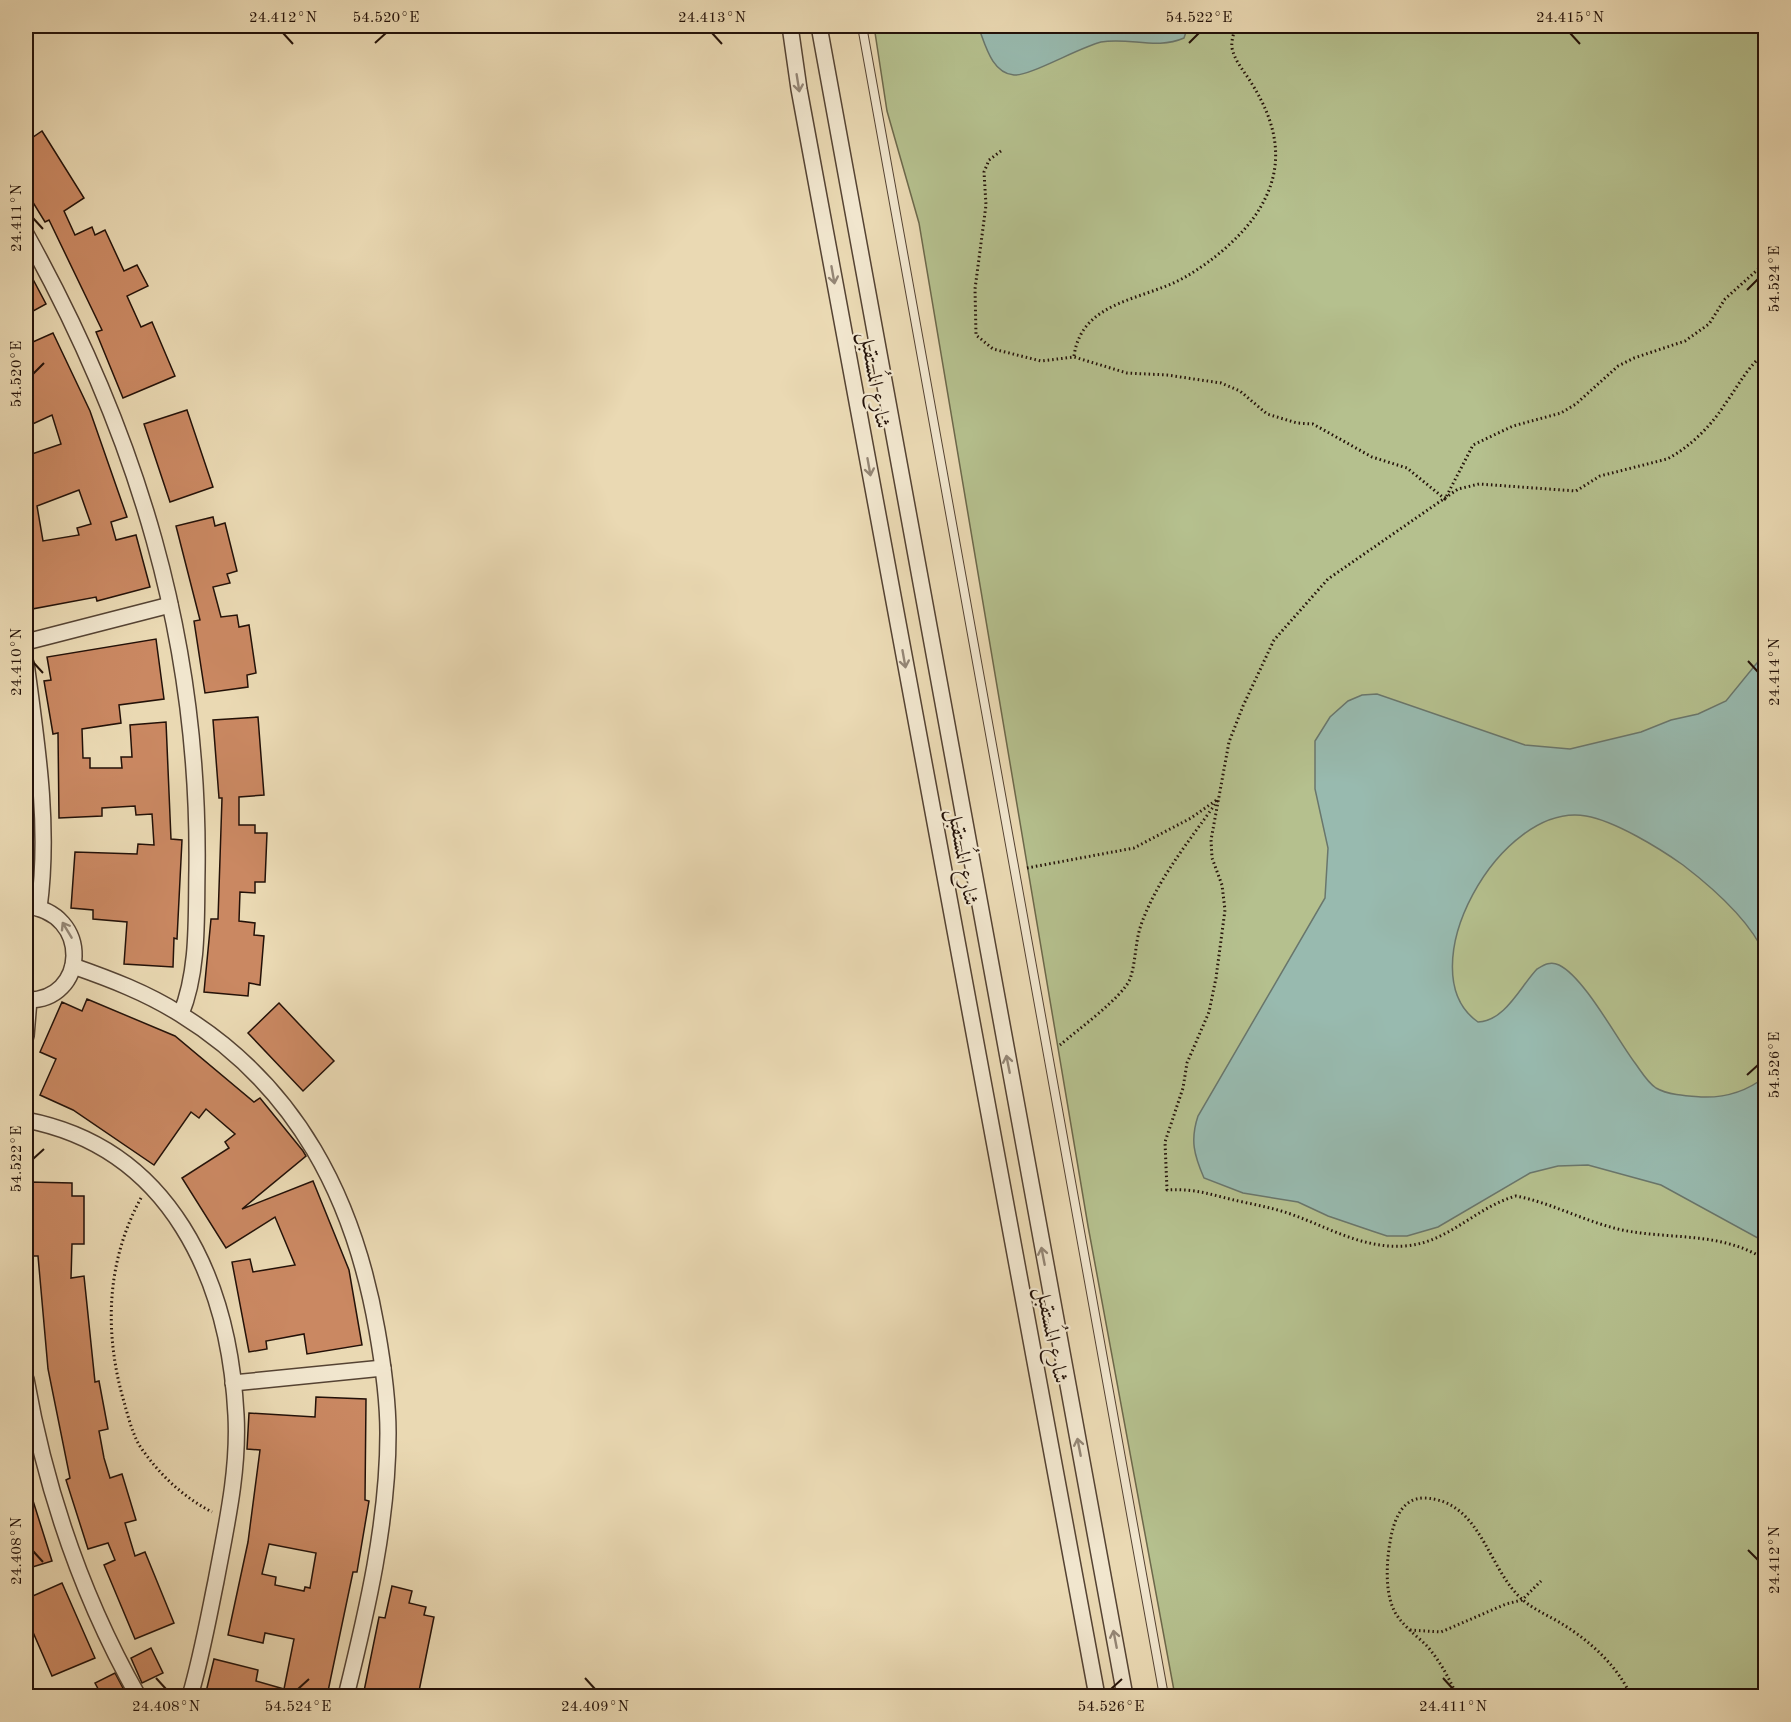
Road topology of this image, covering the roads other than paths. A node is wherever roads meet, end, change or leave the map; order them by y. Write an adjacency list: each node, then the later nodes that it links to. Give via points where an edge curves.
1 (790, 26): 20 (street, شارع المُستقبل, one-way to 20)
2 (819, 26): 21 (street, شارع المُستقبل, one-way to 2)
3 (862, 26): 22 (lane)
4 (26, 234): 5 (street, via 111,408 142,496)
5 (170, 605): 6 (street); 11 (street, via 192,746 197,843 191,979)
6 (26, 642)
7 (26, 663): 8 (street, via 40,766 42,877)
8 (32, 907): 9 (street, one-way to 8, via 75,953 68,930 56,916)
9 (73, 966): 10 (street, via 61,987 40,999); 11 (street, via 138,991)
10 (27, 1000): 12 (street)
11 (181, 1014): 14 (street, via 265,1084 324,1165 363,1264)
12 (26, 1036)
13 (26, 1120): 16 (street, via 65,1130 111,1153 149,1183 178,1217 201,1256 222,1323)
14 (383, 1368): 16 (street); 19 (street, via 388,1433 382,1512 362,1631)
15 (26, 1379): 17 (street, via 45,1469 78,1570 98,1620)
16 (233, 1383): 18 (street, via 236,1454 227,1519)
17 (138, 1696)
18 (190, 1696)
19 (346, 1696)
20 (1097, 1696)
21 (1125, 1696)
22 (1164, 1696)

